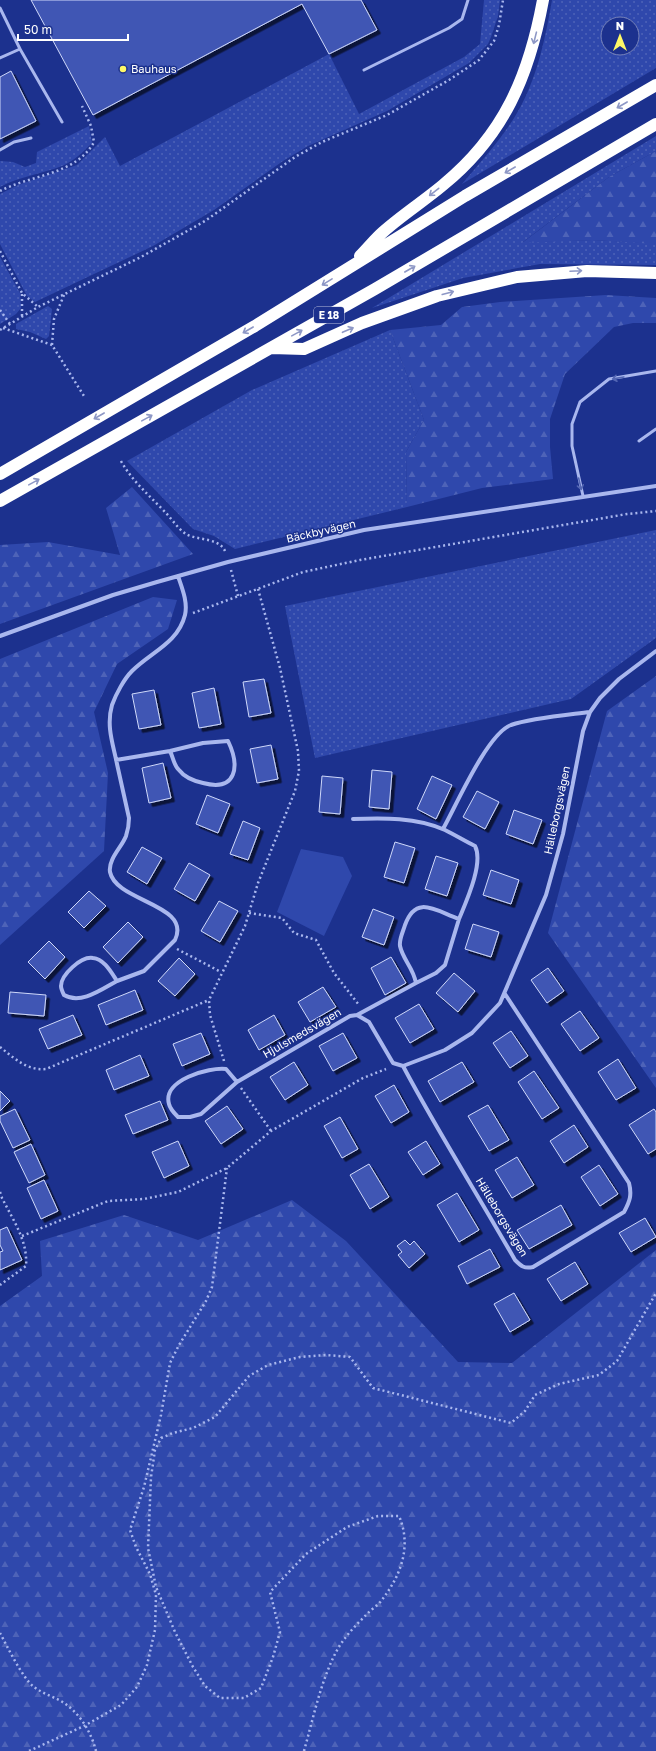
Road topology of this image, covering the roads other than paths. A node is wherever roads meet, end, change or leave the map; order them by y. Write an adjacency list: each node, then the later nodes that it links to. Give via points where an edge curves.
1 (468, 0): 6 (lane, via 462,19 449,28)
2 (543, 0): 12 (highway, E 18, one-way to 12, via 526,70 504,114 487,140 444,184 383,232)
3 (0, 8): 4 (lane)
4 (20, 49): 5 (lane); 8 (lane)
5 (0, 58)
6 (364, 70)
7 (656, 85): 12 (highway, E 18, one-way to 12)
8 (62, 122)
9 (656, 124): 14 (highway, E 18, one-way to 9, via 375,290)
10 (31, 138): 11 (lane, via 14,142)
11 (0, 150)
12 (348, 268): 18 (highway, E 18, one-way to 18, via 255,326)
13 (656, 273): 14 (highway, E 18, one-way to 13, via 304,349 437,296 517,277 587,271)
14 (271, 348): 21 (highway, E 18, one-way to 14)
15 (656, 371): 20 (lane, one-way to 20, via 609,379 580,402 572,424 572,446)
16 (656, 429): 17 (lane)
17 (639, 440)
18 (0, 474)
19 (656, 486): 20 (street, Bäckbyvägen)
20 (582, 496): 22 (street, Bäckbyvägen, via 364,530)
21 (0, 501)
22 (178, 576): 23 (street, Bäckbyvägen); 27 (street, via 184,594 185,614 178,633 132,672 112,705 110,726)
23 (0, 636)
24 (656, 651): 25 (street, Hälleborgsvägen, via 619,679)
25 (590, 712): 29 (street, via 534,720 503,730 479,761); 33 (street, Hälleborgsvägen, via 582,731 563,834 546,895)
26 (170, 751): 26 (street, via 203,743 228,741 234,757 234,775 230,781 222,785 197,782 184,776 177,769); 27 (street)
27 (116, 760): 31 (street, via 129,818 126,837 111,863 113,881 124,890 160,908 175,920 178,935 144,971)
28 (353, 819): 29 (street, via 403,820)
29 (443, 829): 30 (street, via 475,846 477,850 478,863)
30 (459, 919): 32 (street, via 445,965 436,973); 32 (street, via 427,907 419,907 412,911 400,939 400,946 414,973)
31 (117, 981): 31 (street, via 103,962 86,958 73,967 61,986 64,995 74,999 86,997)
32 (416, 983): 34 (street)
33 (505, 994): 35 (street, Hälleborgsvägen, via 472,1033 445,1050); 35 (street, Hälleborgsvägen, via 629,1183 632,1192 624,1212 533,1267 522,1267 515,1260 430,1117)
34 (357, 1015): 35 (street, Hjulsmedsvägen, via 369,1022 393,1063); 36 (street, Hjulsmedsvägen, via 350,1016)
35 (403, 1066)
36 (237, 1082): 36 (street, Hjulsmedsvägen, via 226,1069 216,1068 192,1075 172,1087 169,1104 178,1117 201,1114)

